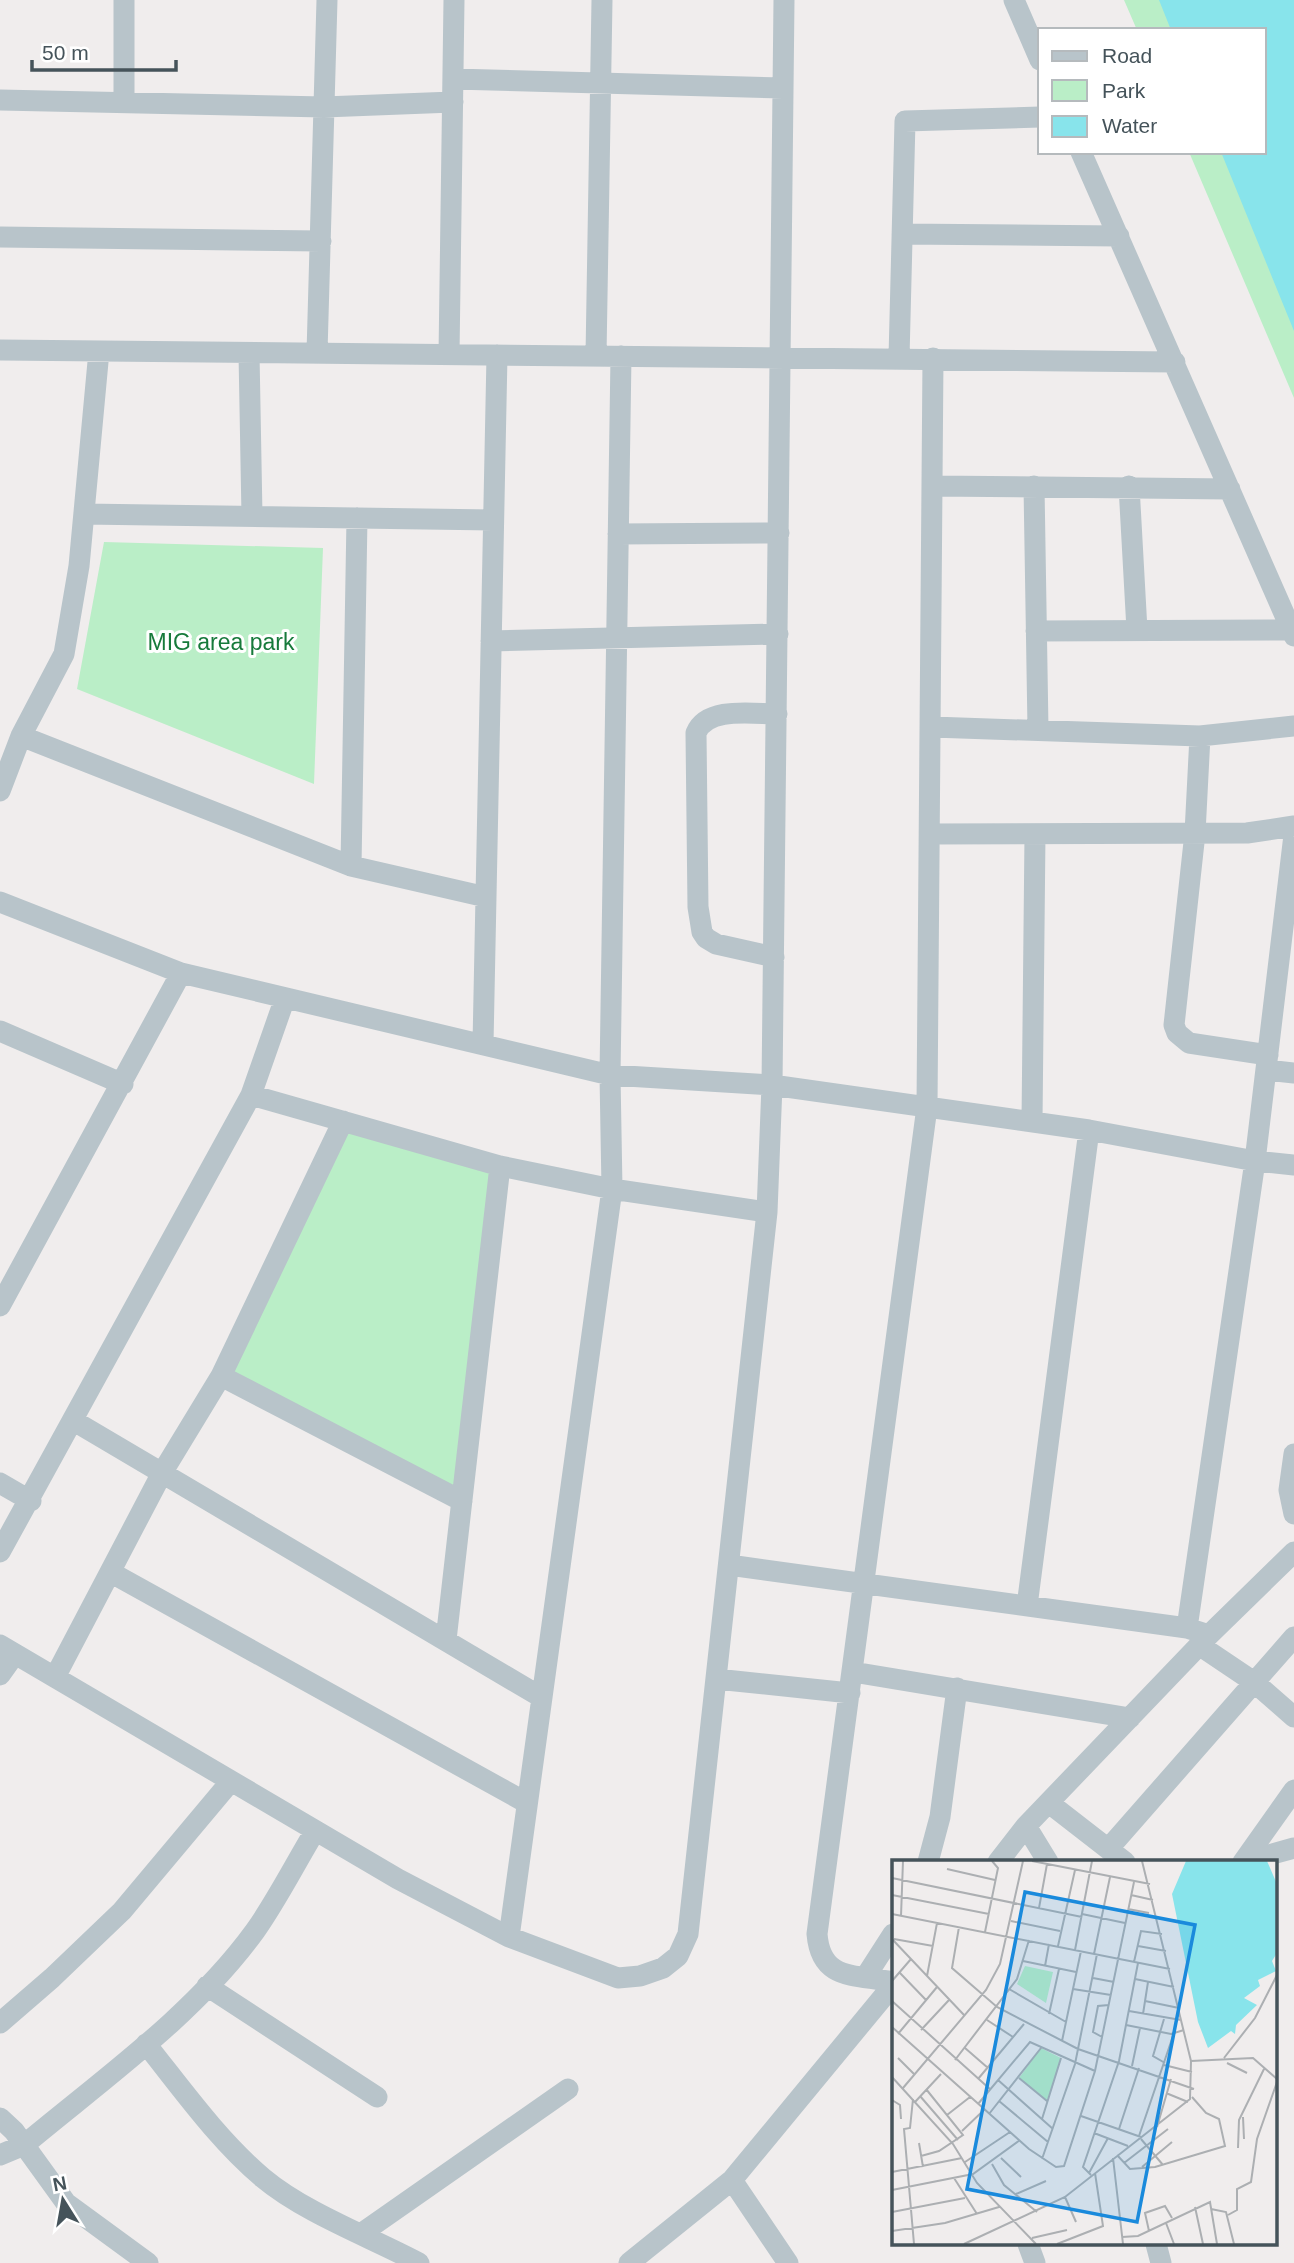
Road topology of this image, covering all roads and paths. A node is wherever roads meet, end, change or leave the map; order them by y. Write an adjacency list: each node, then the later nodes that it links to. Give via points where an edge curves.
1 (124, 0): 13 (street)
2 (327, 0): 14 (street)
3 (454, 0): 8 (street)
4 (602, 0): 9 (street)
5 (784, 0): 10 (street)
6 (1014, 0): 7 (street)
7 (1038, 55)
8 (453, 79): 9 (street); 12 (street)
9 (601, 83): 10 (street); 27 (street)
10 (783, 88): 29 (street)
11 (0, 100): 13 (street)
12 (453, 102): 14 (street); 25 (street)
13 (124, 103): 14 (street)
14 (324, 107): 20 (street)
15 (1038, 117): 17 (street, via 905,121)
16 (1082, 154): 18 (street)
17 (902, 234): 18 (street); 30 (street)
18 (1119, 236): 32 (street)
19 (0, 237): 20 (street)
20 (321, 241): 24 (street)
21 (0, 350): 22 (street)
22 (99, 351): 23 (street); 37 (street)
23 (249, 353): 24 (street); 38 (street)
24 (317, 353): 25 (street)
25 (449, 355): 26 (street)
26 (497, 355): 27 (street); 40 (street)
27 (596, 356): 28 (street)
28 (621, 356): 29 (street); 42 (street)
29 (781, 357): 30 (street); 41 (street)
30 (899, 358): 31 (street)
31 (933, 358): 32 (street); 33 (street)
32 (1175, 362): 36 (street)
33 (933, 486): 34 (street); 51 (street)
34 (1034, 486): 35 (street); 44 (street)
35 (1129, 486): 36 (street); 43 (street)
36 (1230, 489): 45 (street)
37 (84, 514): 38 (street); 53 (street, via 64,654)
38 (251, 516): 39 (street)
39 (357, 518): 40 (street); 61 (street)
40 (493, 520): 48 (street)
41 (779, 533): 42 (street); 46 (street)
42 (618, 534): 47 (street)
43 (1137, 630): 44 (street); 45 (street)
44 (1036, 631): 52 (street)
45 (1293, 633)
46 (778, 634): 47 (street); 49 (street)
47 (617, 640): 48 (street); 71 (street)
48 (491, 641): 62 (street)
49 (777, 714): 64 (street); 64 (street, via 717,716 704,721 696,733 702,932 716,944)
50 (1294, 726): 54 (street)
51 (932, 727): 52 (street); 58 (street)
52 (1038, 729): 54 (street)
53 (21, 736): 55 (street); 61 (street)
54 (1200, 736): 57 (street)
55 (0, 791)
56 (1294, 826): 57 (street, via 1247,833)
57 (1195, 833): 59 (street); 69 (street, via 1174,1016 1177,1033 1189,1043)
58 (932, 834): 59 (street); 75 (street)
59 (1035, 834): 77 (street)
60 (1294, 835): 69 (street)
61 (351, 866): 62 (street)
62 (486, 897): 68 (street)
63 (0, 902): 65 (street)
64 (774, 957): 73 (street)
65 (181, 973): 66 (street); 72 (street)
66 (285, 998): 68 (street); 74 (street)
67 (0, 1031): 72 (street)
68 (483, 1044): 71 (street)
69 (1267, 1063): 70 (street); 79 (street)
70 (1294, 1073)
71 (610, 1075): 73 (street); 82 (street)
72 (123, 1084): 84 (street)
73 (772, 1085): 75 (street); 83 (street)
74 (251, 1095): 76 (street); 86 (street)
75 (927, 1107): 77 (street); 97 (street)
76 (343, 1121): 81 (street); 85 (street)
77 (1032, 1122): 78 (street)
78 (1089, 1130): 79 (street); 98 (street)
79 (1255, 1161): 80 (street); 99 (street)
80 (1294, 1165)
81 (500, 1167): 82 (street); 91 (street)
82 (612, 1189): 83 (street); 109 (street)
83 (767, 1212): 95 (street)
84 (0, 1306)
85 (221, 1376): 88 (street); 91 (street)
86 (74, 1421): 88 (street); 90 (street)
87 (1294, 1454): 92 (street, via 1289,1490)
88 (162, 1473): 96 (street); 101 (street)
89 (0, 1483): 90 (street)
90 (31, 1501): 93 (street)
91 (461, 1501): 101 (street)
92 (1294, 1514)
93 (0, 1552)
94 (1294, 1552): 99 (street)
95 (729, 1565): 97 (street); 105 (street)
96 (110, 1572): 104 (street); 115 (street)
97 (864, 1584): 98 (street); 107 (street)
98 (1027, 1606): 99 (street)
99 (1198, 1636): 106 (street); 111 (street)
100 (1294, 1637): 106 (street)
101 (446, 1640): 109 (street)
102 (7, 1649): 103 (street); 104 (street)
103 (0, 1675)
104 (55, 1677): 112 (street)
105 (716, 1679): 107 (street); 126 (street, via 688,1934 678,1956 663,1968 618,1978)
106 (1254, 1682): 110 (street); 119 (street)
107 (851, 1683): 108 (street); 127 (street, via 817,1934 824,1963 840,1973)
108 (957, 1688): 111 (street); 120 (street, via 940,1817)
109 (541, 1697): 115 (street)
110 (1294, 1717)
111 (1130, 1718): 114 (street)
112 (231, 1781): 117 (street); 131 (street, via 122,1912)
113 (1294, 1790): 123 (street)
114 (1049, 1802): 116 (street); 119 (street)
115 (527, 1803): 126 (street)
116 (1026, 1826): 121 (street); 122 (street)
117 (315, 1831): 126 (street); 130 (street, via 255,1931)
118 (1294, 1848): 124 (street)
119 (1117, 1855)
120 (929, 1860)
121 (1000, 1860)
122 (1047, 1860)
123 (1244, 1860)
124 (1250, 1860)
125 (892, 1936): 127 (street)
126 (509, 1937)
127 (866, 1976): 128 (street)
128 (892, 1983)
129 (892, 1984): 138 (street)
130 (207, 1986): 132 (street); 134 (street)
131 (0, 2023)
132 (146, 2044): 136 (street); 139 (street, via 219,2134 263,2178 326,2218)
133 (568, 2090): 139 (street)
134 (377, 2097)
135 (0, 2118): 136 (street)
136 (24, 2145): 137 (street); 142 (street, via 66,2203)
137 (0, 2155)
138 (732, 2180): 144 (street); 145 (street)
139 (362, 2232): 143 (street)
140 (1029, 2246): 146 (street)
141 (1157, 2246): 147 (street)
142 (148, 2263)
143 (419, 2263)
144 (629, 2263)
145 (788, 2263)
146 (1035, 2263)
147 (1161, 2263)

